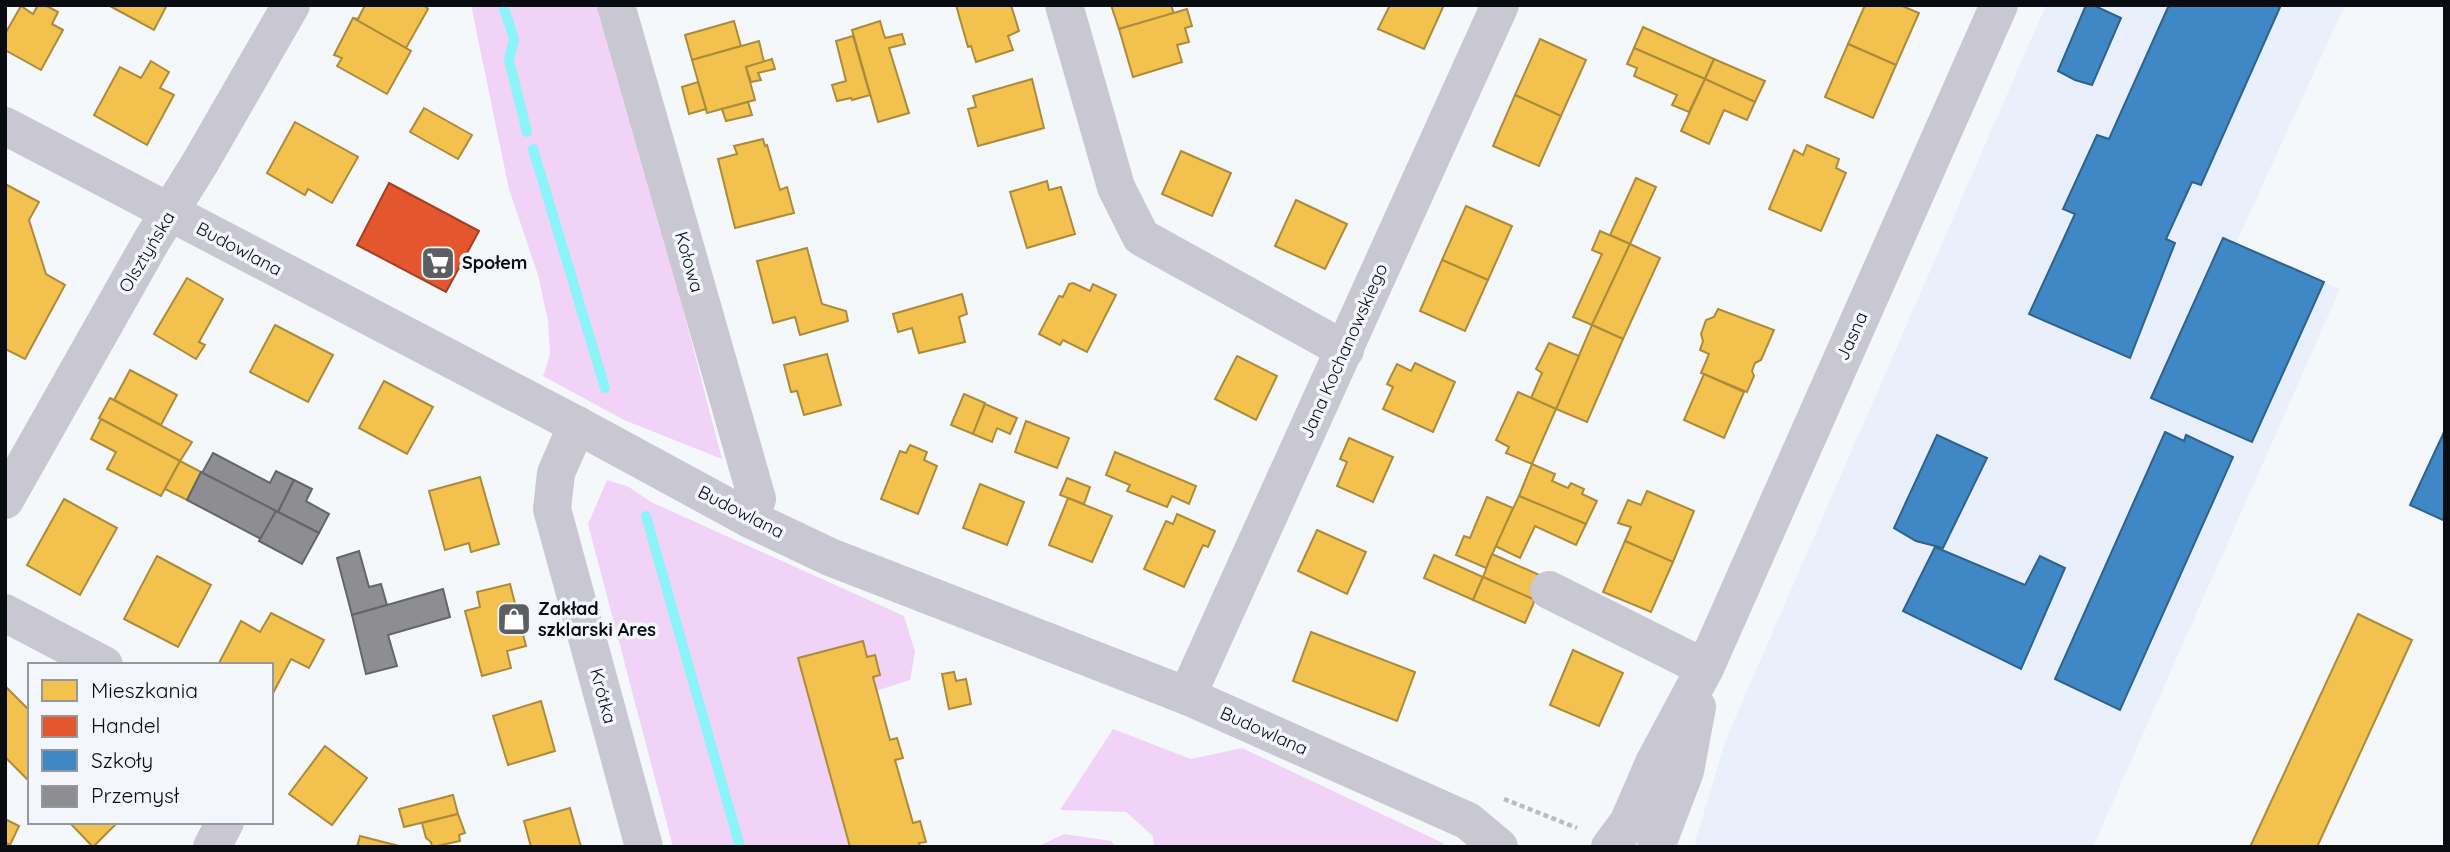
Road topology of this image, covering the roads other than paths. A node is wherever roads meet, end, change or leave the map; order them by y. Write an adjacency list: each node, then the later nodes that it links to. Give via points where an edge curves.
1 (291, 5): 7 (street, Olsztyńska)
2 (616, 5): 11 (street, Kołowa, via 757,499)
3 (1065, 5): 8 (street, via 1116,187 1141,237)
4 (1500, 5): 8 (street, Jana Kochanowskiego)
5 (1999, 5): 15 (street, Jasna)
6 (5, 126): 7 (street, Budowlana)
7 (171, 213): 9 (street, Budowlana); 10 (street, Olsztyńska)
8 (1345, 350): 16 (street, Jana Kochanowskiego)
9 (577, 425): 11 (street, Budowlana); 19 (street, Krótka, via 556,473 552,509)
10 (5, 500)
11 (750, 519): 16 (street, Budowlana, via 830,557)
12 (1549, 590): 15 (street)
13 (5, 613): 14 (street)
14 (100, 663)
15 (1705, 668): 21 (street, Jasna, via 1628,823); 22 (street, Jasna, via 1685,771)
16 (1187, 696): 20 (street, Budowlana, via 1468,821)
17 (224, 824): 18 (street)
18 (212, 847)
19 (645, 847)
20 (1499, 847)
21 (1610, 847)
22 (1656, 847)

